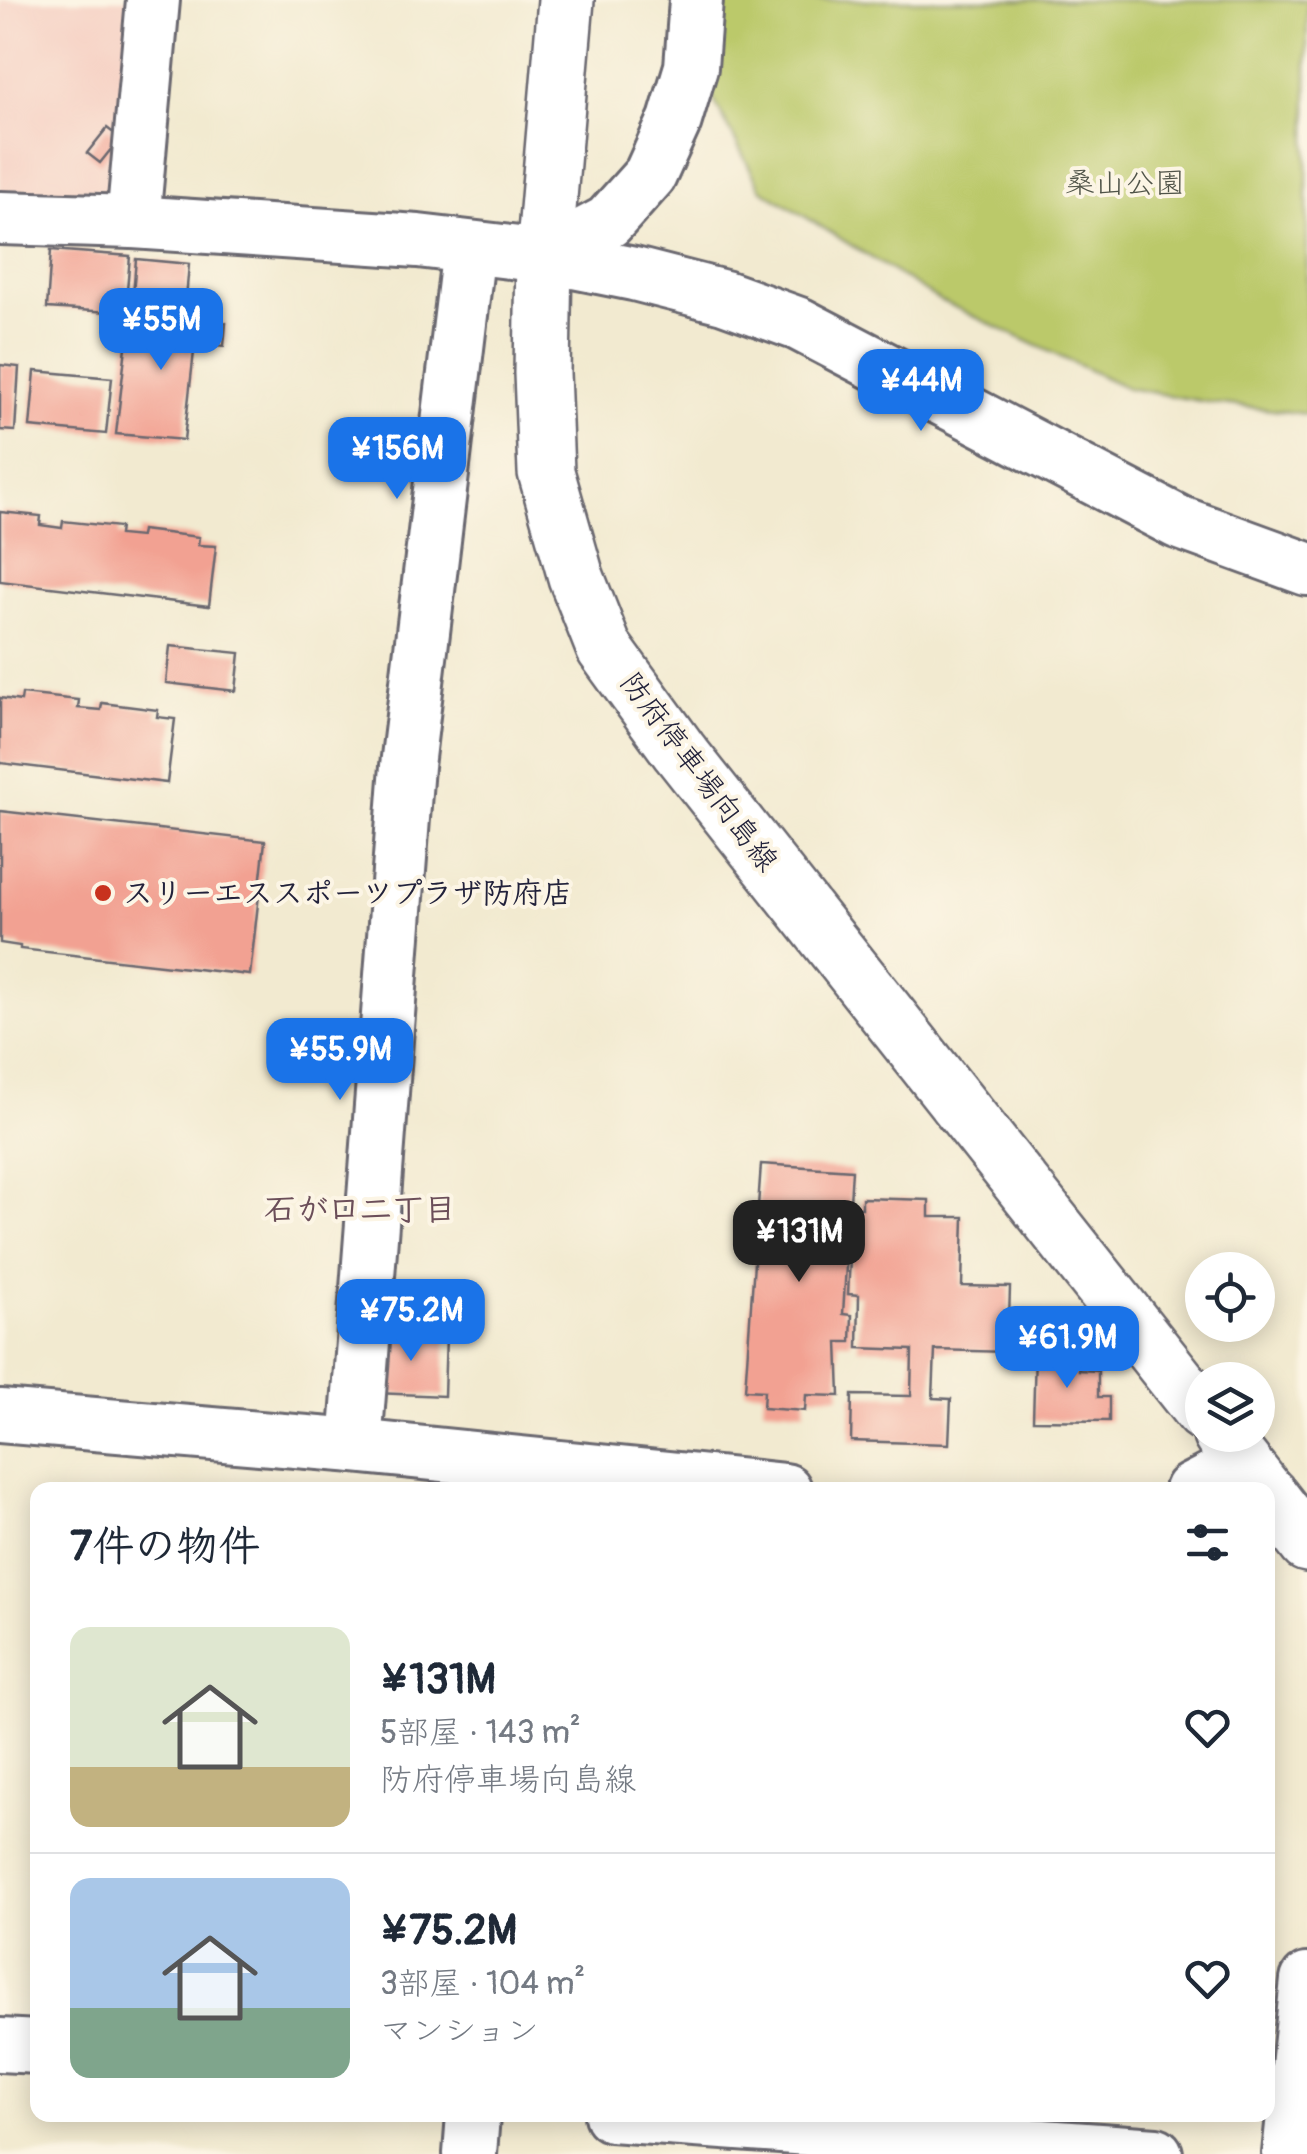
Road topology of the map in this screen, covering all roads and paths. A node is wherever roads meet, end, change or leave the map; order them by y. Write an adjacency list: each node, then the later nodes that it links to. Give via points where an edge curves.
1 (153, 0): 5 (street)
2 (566, 0): 7 (main road, 防府停車場向島線)
3 (696, 0): 7 (street, via 691,67 650,175 608,222)
4 (0, 218): 5 (street)
5 (133, 222): 6 (street)
6 (469, 248): 7 (street); 11 (street, via 408,766)
7 (544, 256): 8 (street, via 724,297 799,324 1178,522); 9 (main road, 防府停車場向島線, via 546,472 604,648)
8 (1307, 569)
9 (1185, 1391)
10 (0, 1416): 11 (street)
11 (355, 1446): 13 (street)
12 (1249, 1470): 14 (street)
13 (707, 1482)
14 (1215, 1482)
15 (1275, 1503): 16 (main road)
16 (1307, 1544)
17 (1307, 1980): 26 (street)
18 (0, 2045): 19 (street)
19 (30, 2047)
20 (472, 2122): 24 (street)
21 (668, 2122): 22 (street)
22 (841, 2143): 23 (street)
23 (1062, 2151): 25 (street)
24 (470, 2154)
25 (1156, 2154)
26 (1289, 2154)

